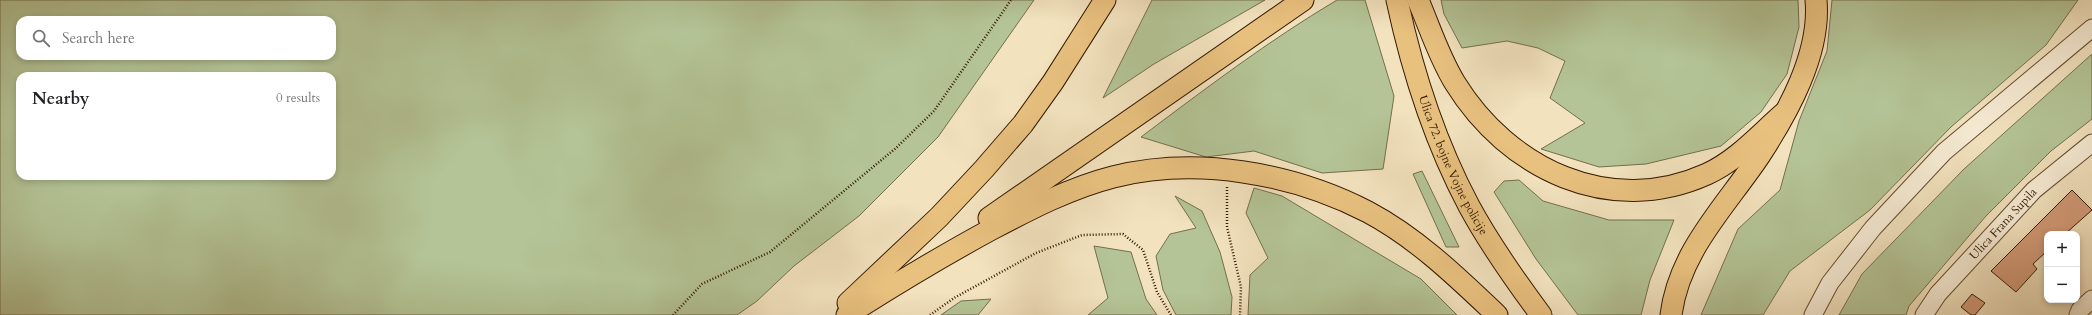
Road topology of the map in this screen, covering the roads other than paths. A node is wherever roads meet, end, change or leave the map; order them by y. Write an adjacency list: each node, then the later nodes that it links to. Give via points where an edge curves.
1 (1105, 0): 11 (main road, via 1053,82 1023,124 984,170)
2 (1303, 0): 9 (main road, via 995,214)
3 (1397, 0): 14 (main road, Ulica 72. bojne Vojne policije, via 1408,50 1438,137 1469,206 1509,272)
4 (1418, 0): 7 (main road, via 1442,58 1456,84 1482,120 1518,152 1541,167 1577,183 1609,190 1647,190 1681,184 1708,174 1733,159)
5 (1816, 0): 7 (main road, via 1813,40 1805,69)
6 (2092, 28): 16 (street, via 1944,152 1873,228 1830,283)
7 (1783, 114): 15 (main road, via 1760,155 1699,238 1683,270 1672,303)
8 (2092, 144): 17 (street, Ulica Frana Supila, via 2034,190 1938,294)
9 (929, 263): 12 (main road); 13 (main road, via 1029,209 1068,192 1112,178 1147,170 1191,168 1227,171 1284,180 1326,193 1370,213 1455,275)
10 (2092, 300): 18 (street)
11 (837, 315)
12 (847, 315)
13 (1497, 315)
14 (1541, 315)
15 (1671, 315)
16 (1812, 315)
17 (1924, 315)
18 (2078, 315)

